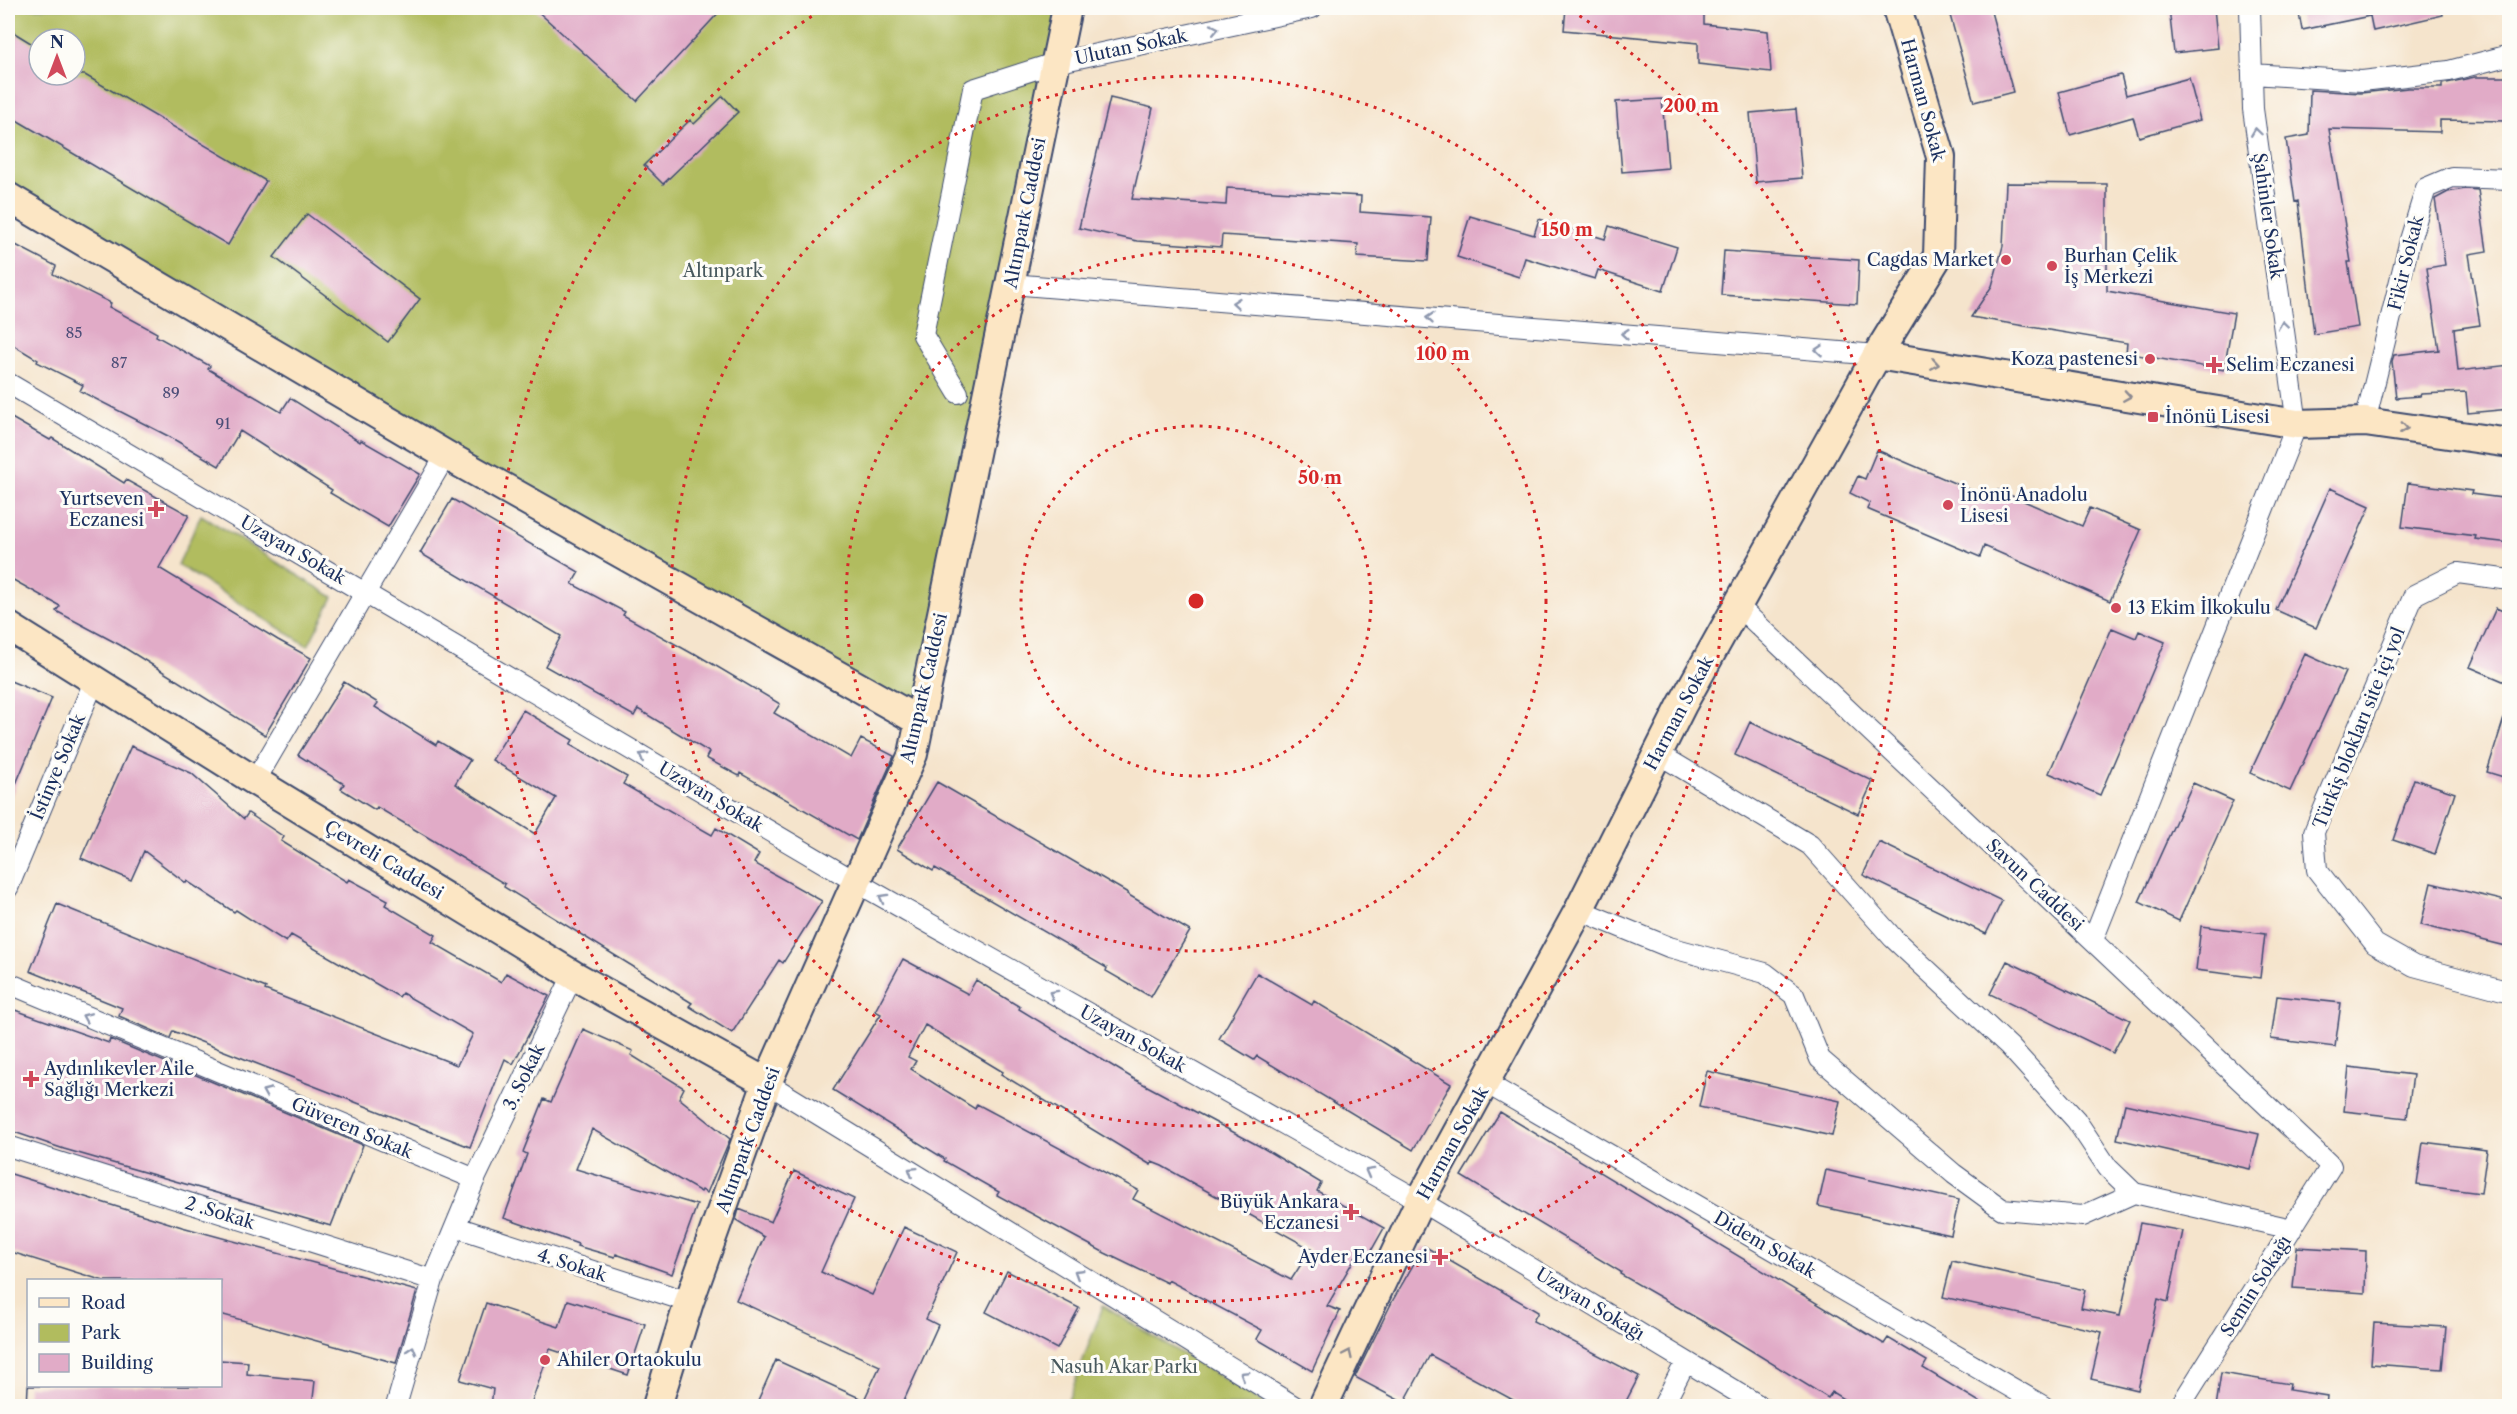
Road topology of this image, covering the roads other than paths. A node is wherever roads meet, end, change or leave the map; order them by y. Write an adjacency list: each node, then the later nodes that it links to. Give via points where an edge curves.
1 (1067, 8): 6 (street, Altınpark Caddesi)
2 (1312, 8): 6 (street, Ulutan Sokak, one-way to 2)
3 (1897, 8): 11 (street, Harman Sokak, via 1941,157 1938,256)
4 (2250, 8): 7 (street, Şahinler Sokak)
5 (2510, 55): 7 (street, via 2449,71 2362,81)
6 (1055, 63): 10 (street, Altınpark Caddesi); 13 (street, Ulutan Sokak, via 974,89 923,334)
7 (2252, 74): 15 (street, Şahinler Sokak, one-way to 7, via 2253,109)
8 (2510, 179): 14 (street, Fikir Sokak, via 2452,177 2426,188)
9 (8, 197): 17 (street)
10 (1011, 284): 11 (street, one-way to 10); 23 (street, Altınpark Caddesi)
11 (1877, 355): 15 (street, one-way to 15); 20 (street, Harman Sokak)
12 (8, 383): 19 (street, Uzayan Sokak)
13 (958, 393)
14 (2365, 422): 15 (street); 16 (street, one-way to 16)
15 (2297, 424): 29 (street)
16 (2510, 443)
17 (446, 455): 19 (street); 23 (street)
18 (2510, 580): 32 (street, Türkiş blokları site içi yol, via 2458,573 2414,596 2314,832 2317,870 2375,944 2414,966)
19 (367, 593): 25 (street); 26 (street, Uzayan Sokak, one-way to 19)
20 (1738, 606): 24 (street, Harman Sokak); 29 (street, Savun Caddesi)
21 (8, 626): 22 (street, Çevreli Caddesi)
22 (95, 679): 25 (street, Çevreli Caddesi); 27 (street, İstinye Sokak)
23 (919, 721): 26 (street, Altınpark Caddesi, via 913,754)
24 (1658, 753): 28 (street, Harman Sokak); 38 (street, via 1810,845 1893,938 2009,1046 2076,1120 2108,1168)
25 (255, 781): 30 (street, Çevreli Caddesi)
26 (856, 882): 33 (street, Altınpark Caddesi); 39 (street, Uzayan Sokak, one-way to 26)
27 (8, 888)
28 (1579, 910): 34 (street, Harman Sokak); 38 (street, via 1668,947 1765,973 1794,995 1820,1059 1954,1174 2002,1209 2083,1216)
29 (2093, 940): 36 (street, Savun Caddesi)
30 (573, 975): 33 (street, Çevreli Caddesi); 37 (street, 3. Sokak)
31 (8, 984): 37 (street, Güveren Sokak, one-way to 31)
32 (2510, 992)
33 (767, 1083): 43 (street, Altınpark Caddesi); 47 (street, one-way to 33)
34 (1486, 1083): 39 (street, Harman Sokak); 51 (street, Didem Sokak)
35 (8, 1146): 42 (street, 2 .Sokak)
36 (2331, 1166): 41 (street, Semin Sokağı)
37 (475, 1179): 40 (street)
38 (2134, 1193): 41 (street)
39 (1420, 1201): 44 (street, Uzayan Sokağı); 48 (street, Harman Sokak, one-way to 39)
40 (456, 1227): 42 (street); 43 (street, 4. Sokak)
41 (2292, 1229): 52 (street, Semin Sokağı)
42 (433, 1280): 45 (street, one-way to 42)
43 (689, 1302): 46 (street, Altınpark Caddesi)
44 (1685, 1363): 49 (street); 50 (street, Uzayan Sokağı)
45 (396, 1407)
46 (657, 1407)
47 (1293, 1407)
48 (1323, 1407)
49 (1663, 1407)
50 (1760, 1407)
51 (2043, 1407)
52 (2180, 1407)

